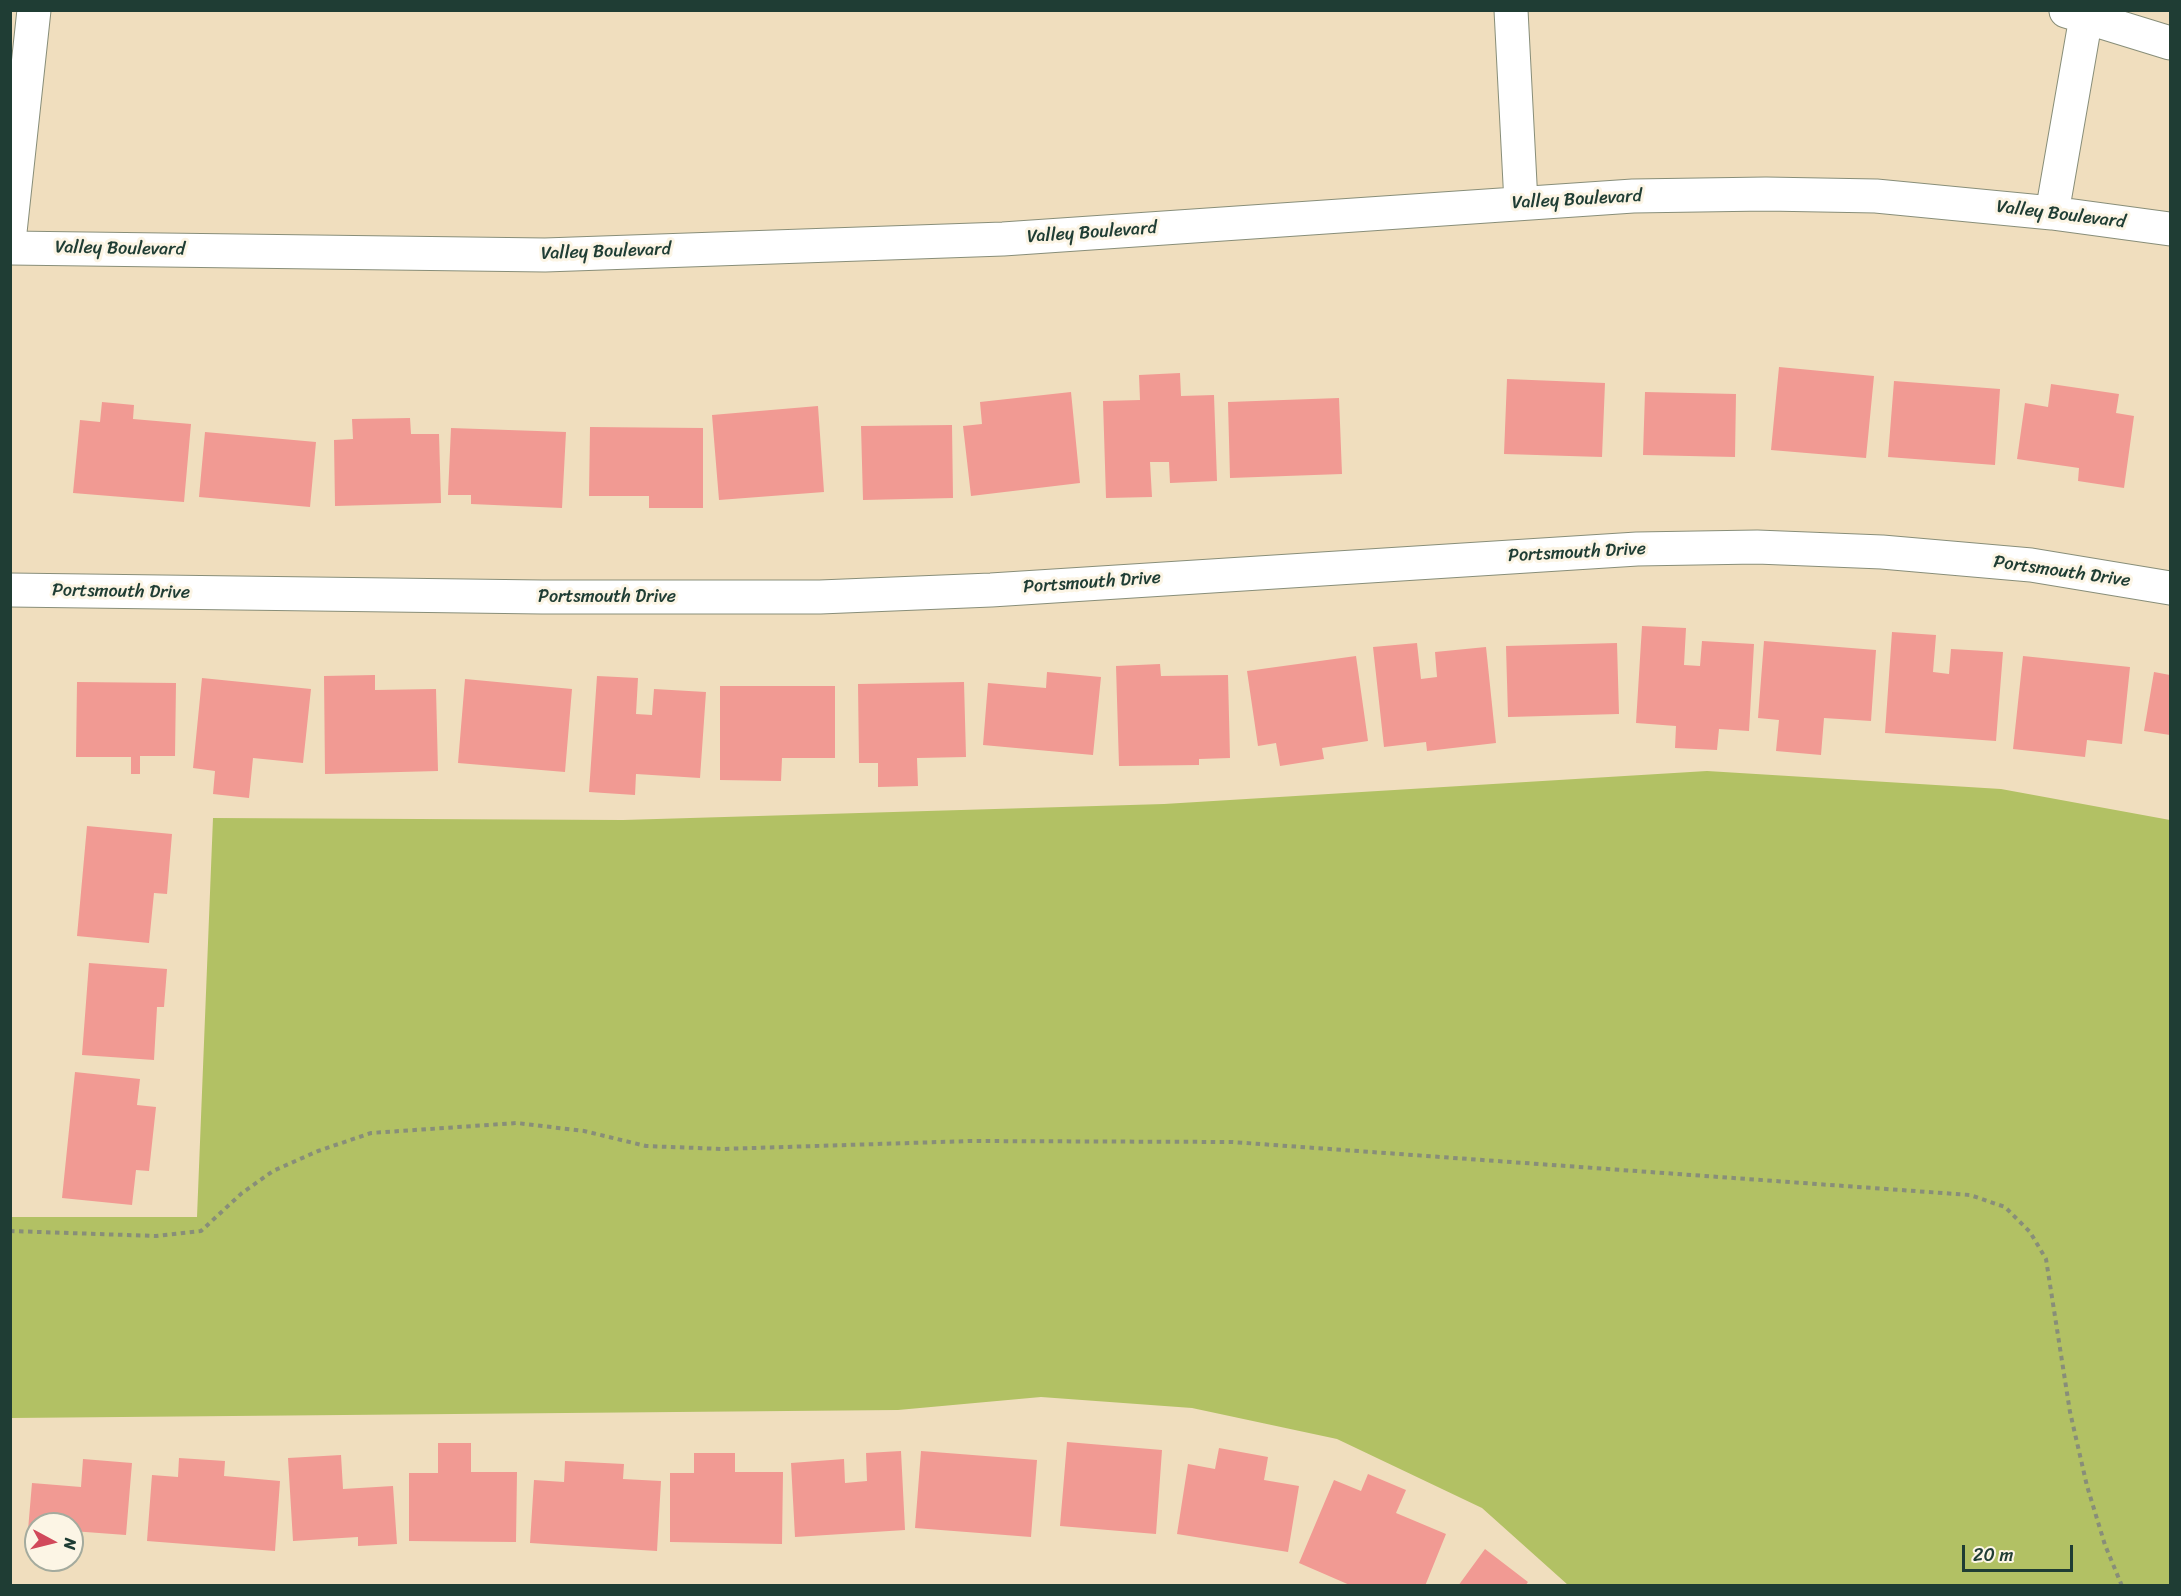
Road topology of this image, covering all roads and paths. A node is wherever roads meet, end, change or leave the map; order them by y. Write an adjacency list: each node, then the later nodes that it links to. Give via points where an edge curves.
1 (34, 10): 8 (street)
2 (1511, 10): 5 (street)
3 (2076, 14): 4 (street); 6 (street)
4 (2170, 43)
5 (1521, 203): 6 (street, Valley Boulevard, via 1633,196 1876,196); 9 (street, Valley Boulevard, via 1003,240 545,255)
6 (2052, 213): 7 (street, Valley Boulevard)
7 (2170, 229)
8 (10, 232)
9 (10, 248)
10 (2170, 588): 11 (street, Portsmouth Drive, via 2031,565 1882,552 1757,547 1637,549 991,590 820,597)
11 (10, 590)
12 (10, 1231): 13 (path, via 156,1236 201,1231 273,1171 370,1133 517,1123 584,1131 646,1146 722,1149 971,1141 1232,1142 1970,1195 2005,1207 2030,1232 2046,1259 2070,1412 2087,1486)
13 (2122, 1586)

